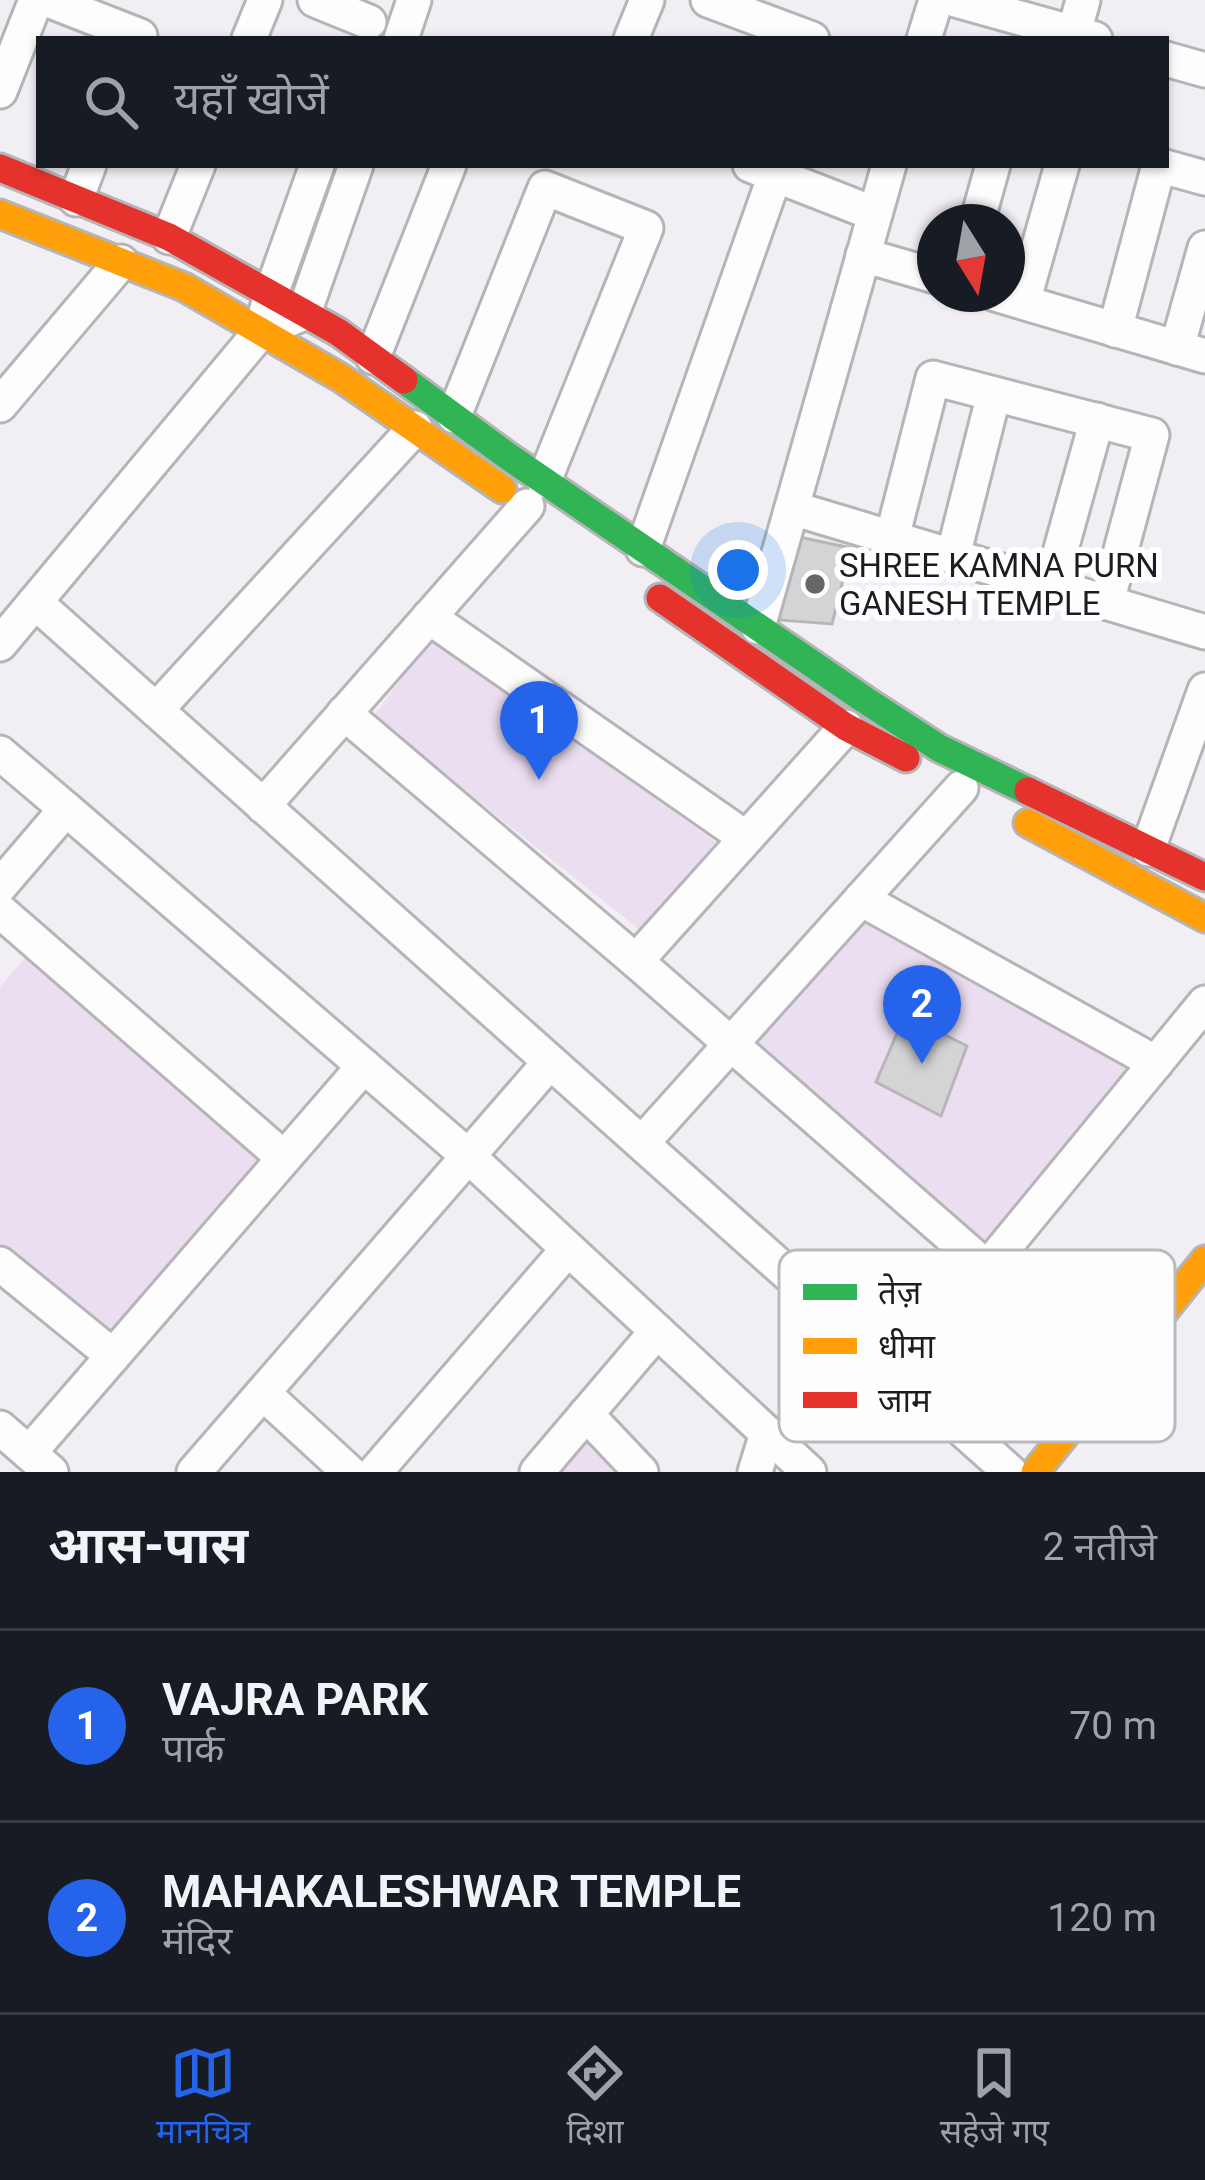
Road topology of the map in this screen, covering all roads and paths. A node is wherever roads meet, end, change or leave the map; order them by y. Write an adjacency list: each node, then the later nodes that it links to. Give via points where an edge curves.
1 (36, 0): 18 (street)
2 (48, 0): 11 (street)
3 (265, 0): 12 (street)
4 (315, 0): 9 (street)
5 (647, 0): 13 (street)
6 (708, 0): 14 (street)
7 (935, 0): 15 (street)
8 (956, 0): 10 (street)
9 (370, 20)
10 (1084, 24)
11 (140, 36)
12 (250, 36)
13 (632, 36)
14 (804, 36)
15 (925, 36)
16 (1169, 60): 17 (street)
17 (1205, 70)
18 (0, 92)
19 (0, 168): 32 (street)
20 (88, 168): 32 (street)
21 (197, 168): 36 (street)
22 (316, 168): 42 (street)
23 (355, 168): 44 (street)
24 (448, 168): 48 (street)
25 (888, 168): 35 (street)
26 (992, 168): 33 (street)
27 (1061, 168): 39 (street)
28 (1157, 168): 45 (street)
29 (1169, 168): 31 (street)
30 (762, 170): 35 (street); 57 (street)
31 (1205, 178)
32 (76, 199): 36 (street)
33 (982, 204)
34 (0, 214): 40 (street)
35 (875, 214): 38 (street)
36 (169, 237): 42 (street)
37 (1205, 248): 47 (street)
38 (863, 255): 41 (street); 55 (street)
39 (1025, 258)
40 (121, 262): 46 (street); 49 (street)
41 (917, 271)
42 (271, 293): 44 (street); 46 (street)
43 (1025, 303): 45 (street)
44 (304, 313): 46 (street); 48 (street)
45 (1115, 330): 47 (street)
46 (261, 332): 53 (street); 61 (street)
47 (1191, 352)
48 (373, 357): 51 (street)
49 (5, 390)
50 (994, 394): 52 (street); 56 (street, via 933,378); 58 (street)
51 (454, 416): 54 (street); 54 (street, via 545,188 646,228)
52 (1096, 420): 60 (street); 62 (street, via 1152,435)
53 (415, 428): 54 (street); 68 (street)
54 (539, 502): 57 (street); 63 (street)
55 (792, 508): 56 (street); 64 (street)
56 (892, 538): 58 (street)
57 (644, 549): 64 (street)
58 (953, 556): 60 (street)
59 (640, 584): 70 (street)
60 (1051, 585): 62 (street)
61 (35, 602): 66 (street); 68 (street)
62 (1107, 602): 65 (street)
63 (429, 617): 69 (street); 76 (street)
64 (758, 627): 77 (street, via 939,748)
65 (1205, 632)
66 (0, 644)
67 (1205, 690): 77 (street)
68 (156, 710): 73 (street)
69 (344, 713): 73 (street); 83 (street)
70 (846, 727): 72 (street); 76 (street)
71 (0, 753): 74 (street)
72 (969, 792): 80 (street)
73 (263, 806): 86 (street)
74 (66, 809): 79 (street); 88 (street)
75 (1012, 815): 82 (street)
76 (746, 838): 83 (street)
77 (1148, 849): 78 (street)
78 (1205, 877)
79 (0, 886)
80 (861, 899): 85 (street); 87 (street)
81 (0, 911): 91 (street)
82 (1205, 918)
83 (636, 961): 85 (street)
84 (1205, 1003): 87 (street)
85 (730, 1045): 89 (street); 93 (street)
86 (550, 1062): 89 (street); 90 (street)
87 (1156, 1063): 94 (street)
88 (364, 1066): 90 (street); 91 (street)
89 (642, 1143): 97 (street)
90 (468, 1156): 92 (street); 101 (street)
91 (284, 1158): 100 (street)
92 (568, 1249): 99 (street); 111 (street)
93 (966, 1250)
94 (1002, 1250)
95 (1205, 1260): 98 (street)
96 (0, 1264): 100 (street)
97 (779, 1266)
98 (1175, 1297)
99 (657, 1331): 102 (street); 104 (street)
100 (113, 1356): 107 (street)
101 (263, 1393): 109 (street); 110 (street)
102 (586, 1414): 108 (street); 112 (street)
103 (0, 1428): 107 (street)
104 (767, 1433): 113 (street); 114 (street)
105 (976, 1442): 115 (street)
106 (1058, 1442): 116 (street)
107 (40, 1463)
108 (633, 1468)
109 (194, 1472)
110 (349, 1472)
111 (375, 1472)
112 (537, 1472)
113 (755, 1472)
114 (809, 1472)
115 (1010, 1472)
116 (1034, 1472)

